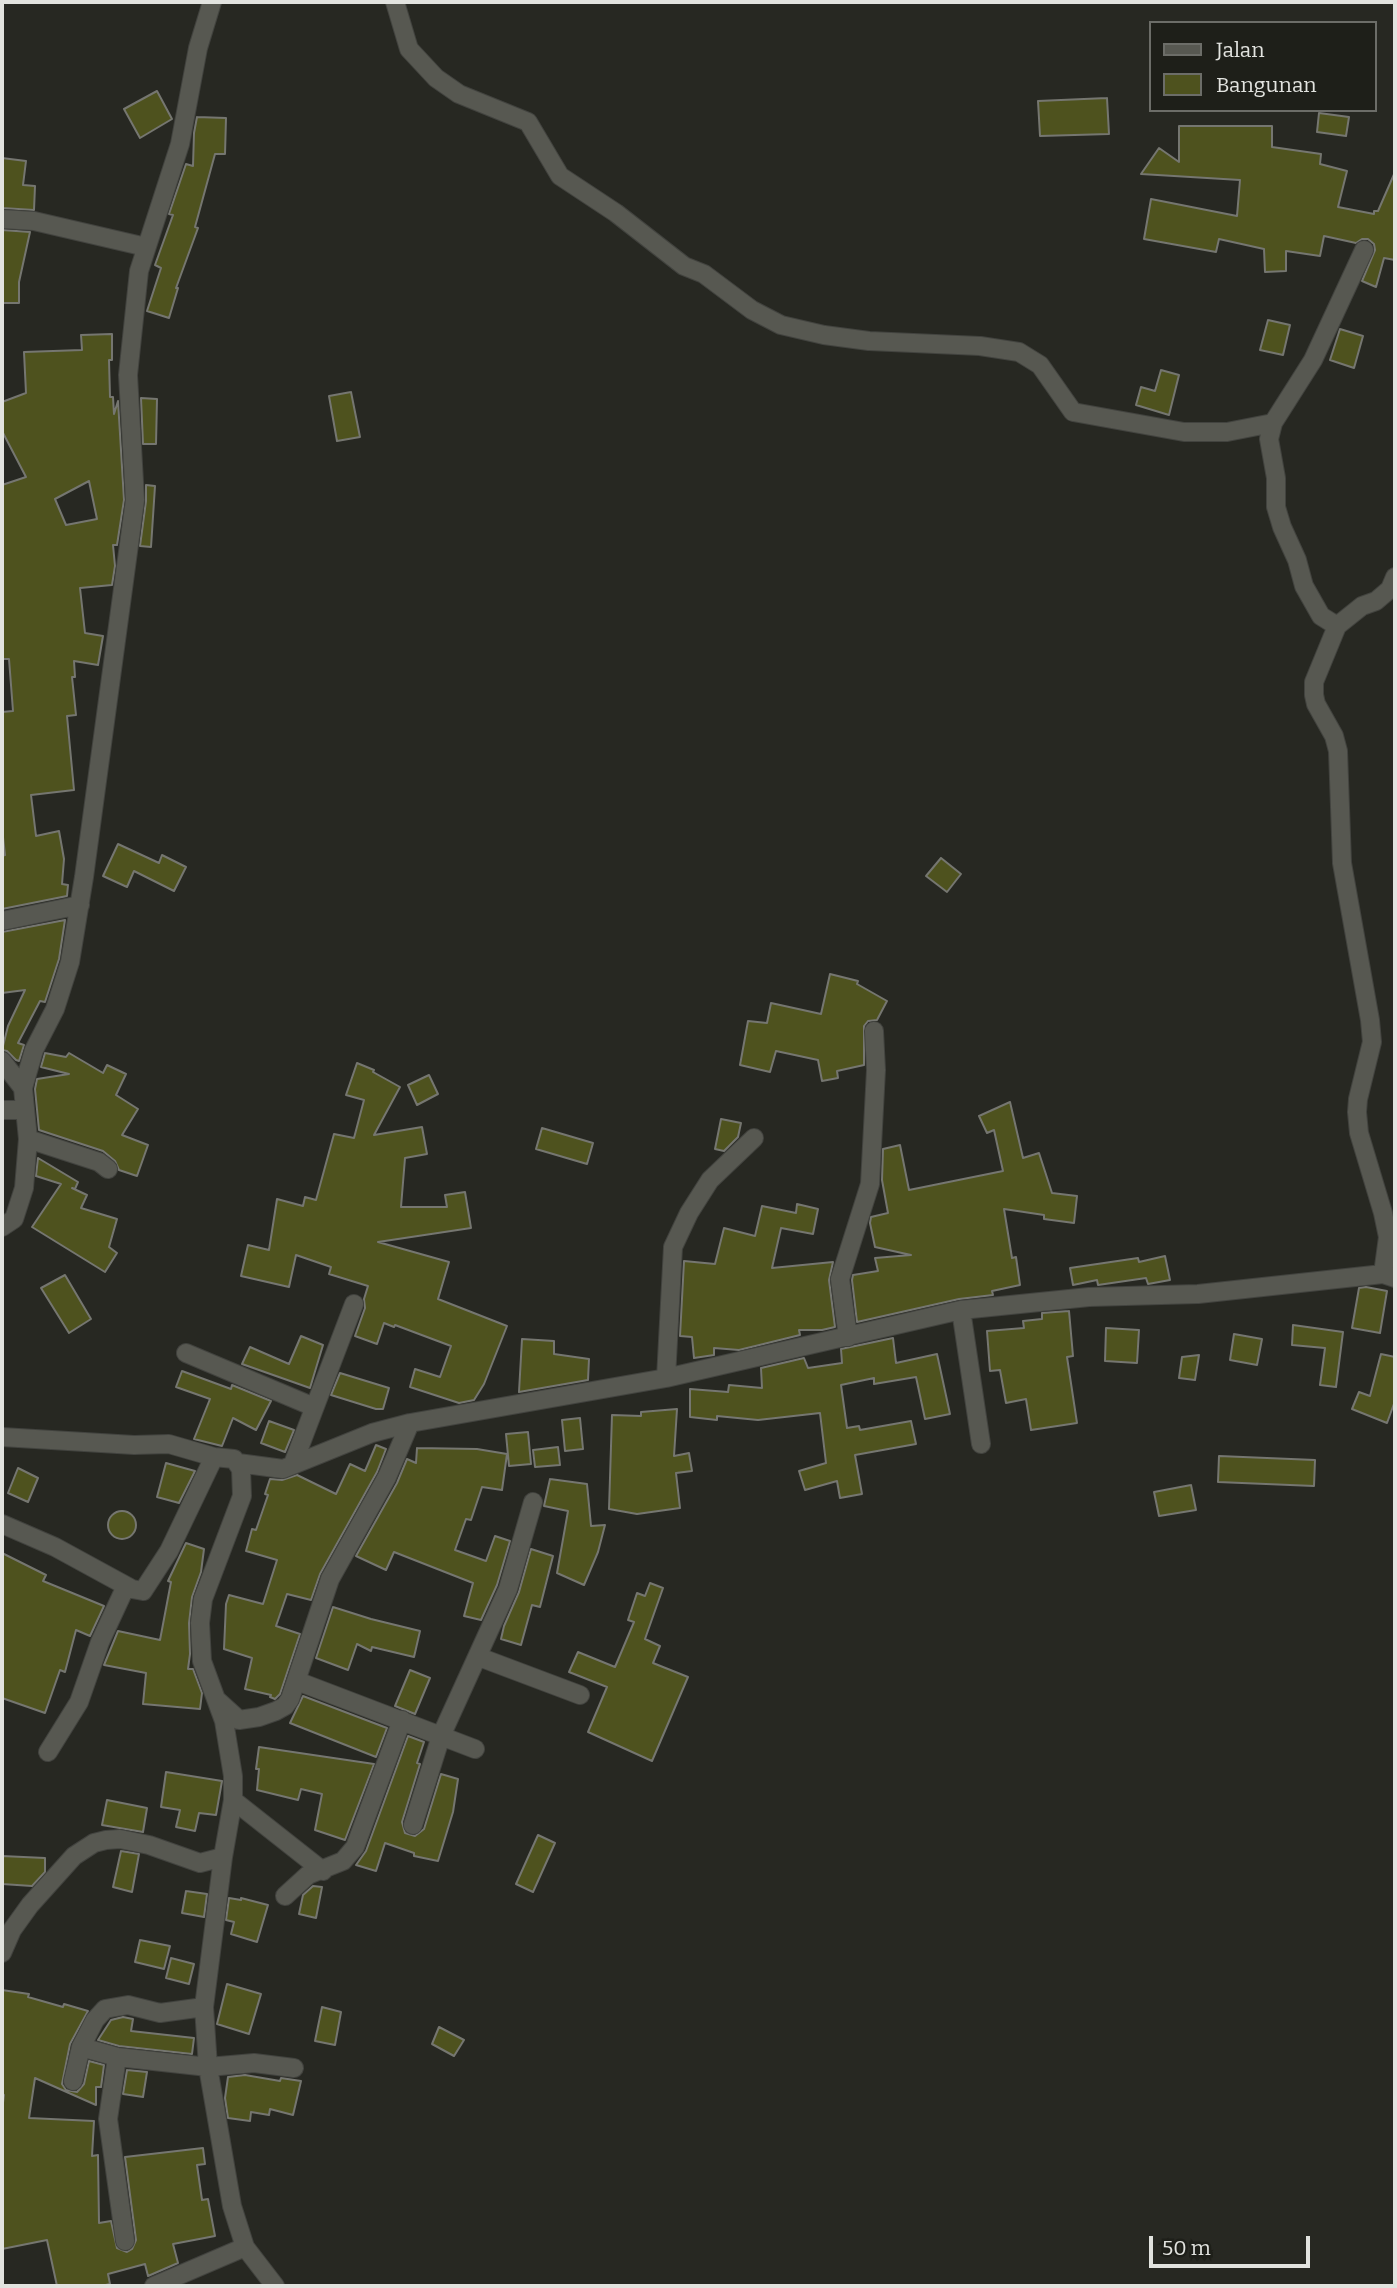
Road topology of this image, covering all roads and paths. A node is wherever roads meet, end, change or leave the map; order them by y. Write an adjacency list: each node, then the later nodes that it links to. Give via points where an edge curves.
1 (212, 2): 4 (street, via 198,48 180,144)
2 (395, 2): 6 (street, via 410,49 436,78 459,94 528,122 560,176 684,266 704,274 752,310 781,325 870,341 1019,352 1040,365 1073,412 1184,432 1227,432)
3 (2, 219): 4 (street, via 34,221)
4 (146, 247): 9 (street, via 139,271 128,375 135,500)
5 (1364, 250): 6 (street, via 1313,360)
6 (1273, 423): 8 (street, via 1269,439 1282,527 1304,586 1321,616)
7 (1395, 577): 8 (street, via 1390,589 1376,601)
8 (1337, 626): 20 (street, via 1317,672 1314,695 1338,751 1342,863 1372,1042 1358,1099 1358,1123 1388,1237)
9 (80, 905): 10 (street); 13 (street, via 70,962)
10 (2, 922)
11 (874, 1031): 23 (street, via 870,1184 839,1279)
12 (2, 1061): 13 (street)
13 (23, 1088): 15 (street)
14 (2, 1110): 15 (street)
15 (25, 1110): 17 (street)
16 (754, 1138): 25 (street, via 710,1180 673,1247)
17 (28, 1139): 18 (street); 19 (street, via 24,1188 14,1219)
18 (108, 1169)
19 (2, 1227)
20 (1389, 1276): 22 (street)
21 (354, 1304): 26 (street)
22 (961, 1310): 23 (street); 29 (street)
23 (848, 1337): 25 (street)
24 (186, 1353): 26 (street)
25 (666, 1378): 27 (street)
26 (314, 1407): 32 (street)
27 (410, 1423): 32 (street); 37 (street, via 387,1478 330,1579)
28 (2, 1439): 30 (street, via 169,1444)
29 (981, 1444)
30 (214, 1457): 31 (street); 35 (street, via 169,1551 143,1591)
31 (238, 1463): 32 (street, via 283,1468); 39 (street, via 242,1496 202,1599 202,1661)
32 (293, 1464)
33 (533, 1502): 36 (street, via 508,1589)
34 (2, 1524): 35 (street)
35 (126, 1586): 43 (street, via 79,1703)
36 (479, 1657): 38 (street); 41 (street)
37 (297, 1681): 39 (street, via 285,1706 259,1717 239,1720); 40 (street)
38 (580, 1695)
39 (218, 1701): 44 (street, via 229,1746)
40 (402, 1720): 41 (street); 47 (street, via 355,1847 343,1861)
41 (442, 1736): 42 (street); 45 (street)
42 (475, 1749)
43 (48, 1752)
44 (233, 1800): 46 (street); 47 (street)
45 (413, 1825)
46 (223, 1857): 49 (street, via 200,1863 120,1839 93,1843 74,1856 37,1896 12,1930); 50 (street)
47 (323, 1871): 48 (street, via 308,1875)
48 (285, 1895)
49 (2, 1953)
50 (204, 2007): 51 (street, via 160,2013 128,2005 109,2008 101,2012); 53 (street)
51 (81, 2047): 52 (street); 55 (street)
52 (117, 2057): 53 (street); 56 (street, via 108,2119)
53 (208, 2067): 54 (street, via 254,2063); 57 (street, via 232,2206)
54 (294, 2068)
55 (74, 2081)
56 (125, 2241)
57 (245, 2247): 58 (street); 59 (street)
58 (154, 2286)
59 (275, 2286)

